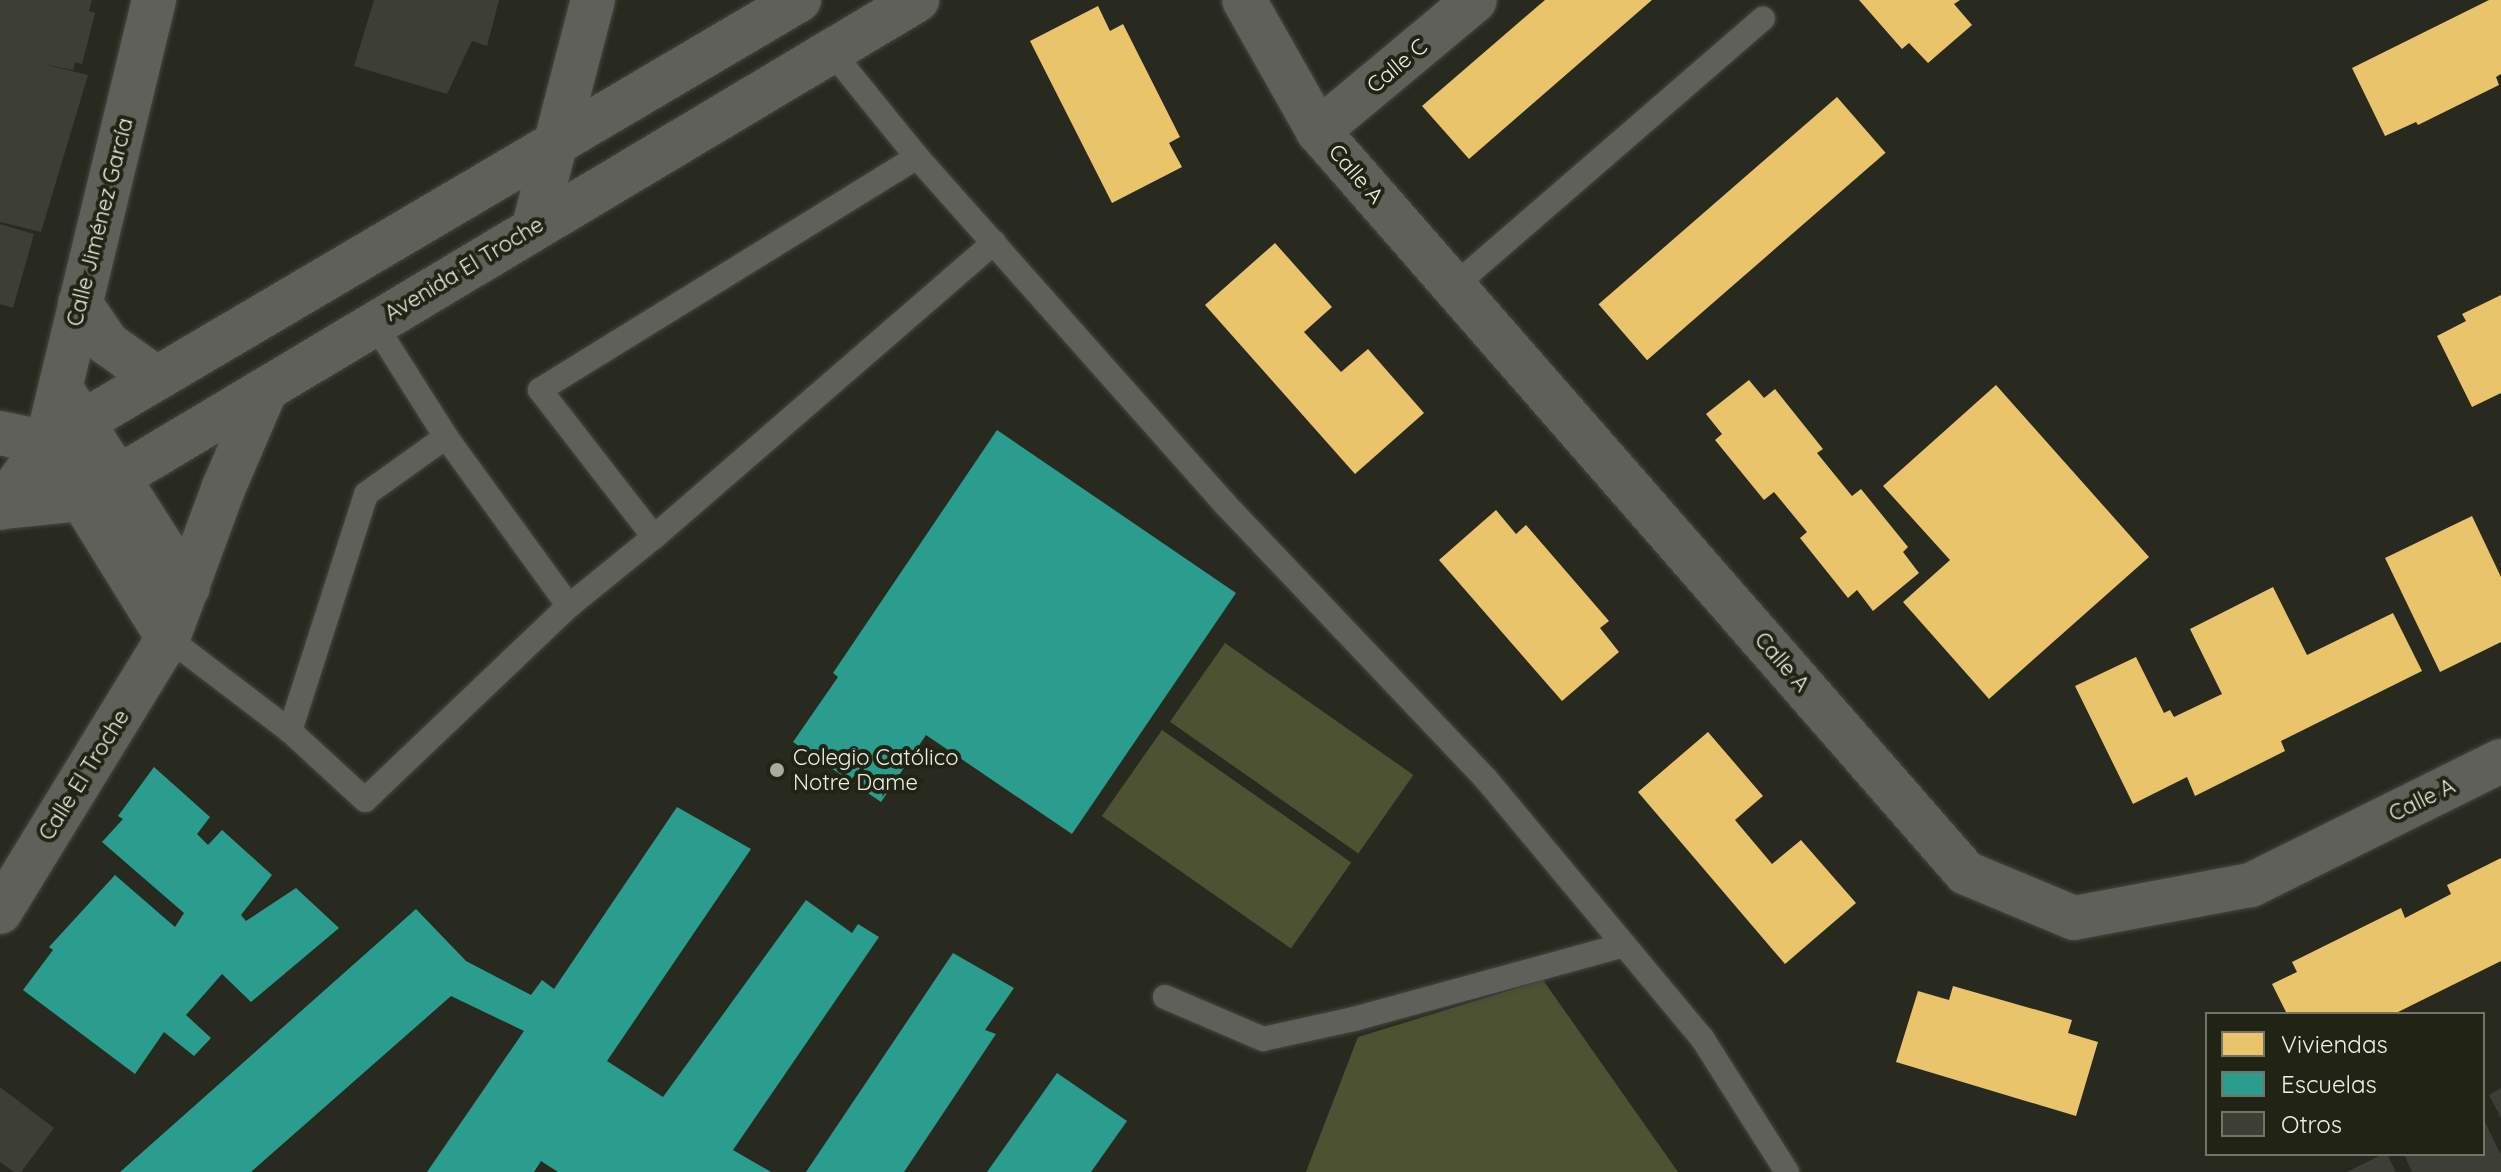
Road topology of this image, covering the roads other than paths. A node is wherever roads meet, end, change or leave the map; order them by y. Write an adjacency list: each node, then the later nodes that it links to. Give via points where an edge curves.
1 (154, 0): 15 (street, Calle Jiménez García)
2 (593, 0): 10 (street)
3 (799, 0): 10 (street, Avenida El Troche)
4 (917, 0): 8 (street, Avenida El Troche)
5 (1244, 0): 9 (street, Calle A)
6 (1475, 0): 9 (street, Calle C)
7 (1763, 18): 14 (lane)
8 (831, 51): 11 (lane); 12 (street, Avenida El Troche)
9 (1318, 131): 14 (street, Calle A)
10 (556, 142): 12 (street); 17 (street, Avenida El Troche)
11 (917, 157): 13 (lane); 24 (lane, via 540,390)
12 (534, 226): 16 (street, Avenida El Troche)
13 (994, 242): 24 (lane); 31 (lane, via 1224,503 1486,779)
14 (1453, 287): 29 (street, Calle A, via 1966,873 2074,918 2251,885)
15 (80, 303): 17 (street, via 108,344); 19 (street, Calle Jiménez García)
16 (374, 323): 18 (street, Avenida El Troche); 21 (lane)
17 (156, 378): 19 (street, Avenida El Troche)
18 (266, 389): 22 (street, Avenida El Troche); 25 (street, Calle El Troche)
19 (63, 418): 20 (street); 22 (street); 23 (street, Avenida El Troche)
20 (0, 433)
21 (446, 437): 26 (lane); 28 (lane, via 366,494)
22 (99, 488): 23 (street, Avenida El Troche); 25 (street); 27 (street)
23 (1, 507)
24 (654, 537): 26 (lane)
25 (188, 587): 27 (street, Calle El Troche)
26 (569, 606): 28 (lane, via 365,800)
27 (168, 638): 28 (lane); 30 (street, Calle El Troche)
28 (290, 731)
29 (2501, 761)
30 (0, 912)
31 (1624, 945): 32 (lane, via 1263,1039); 33 (lane, via 1702,1038)
32 (1165, 997)
33 (1787, 1172)

